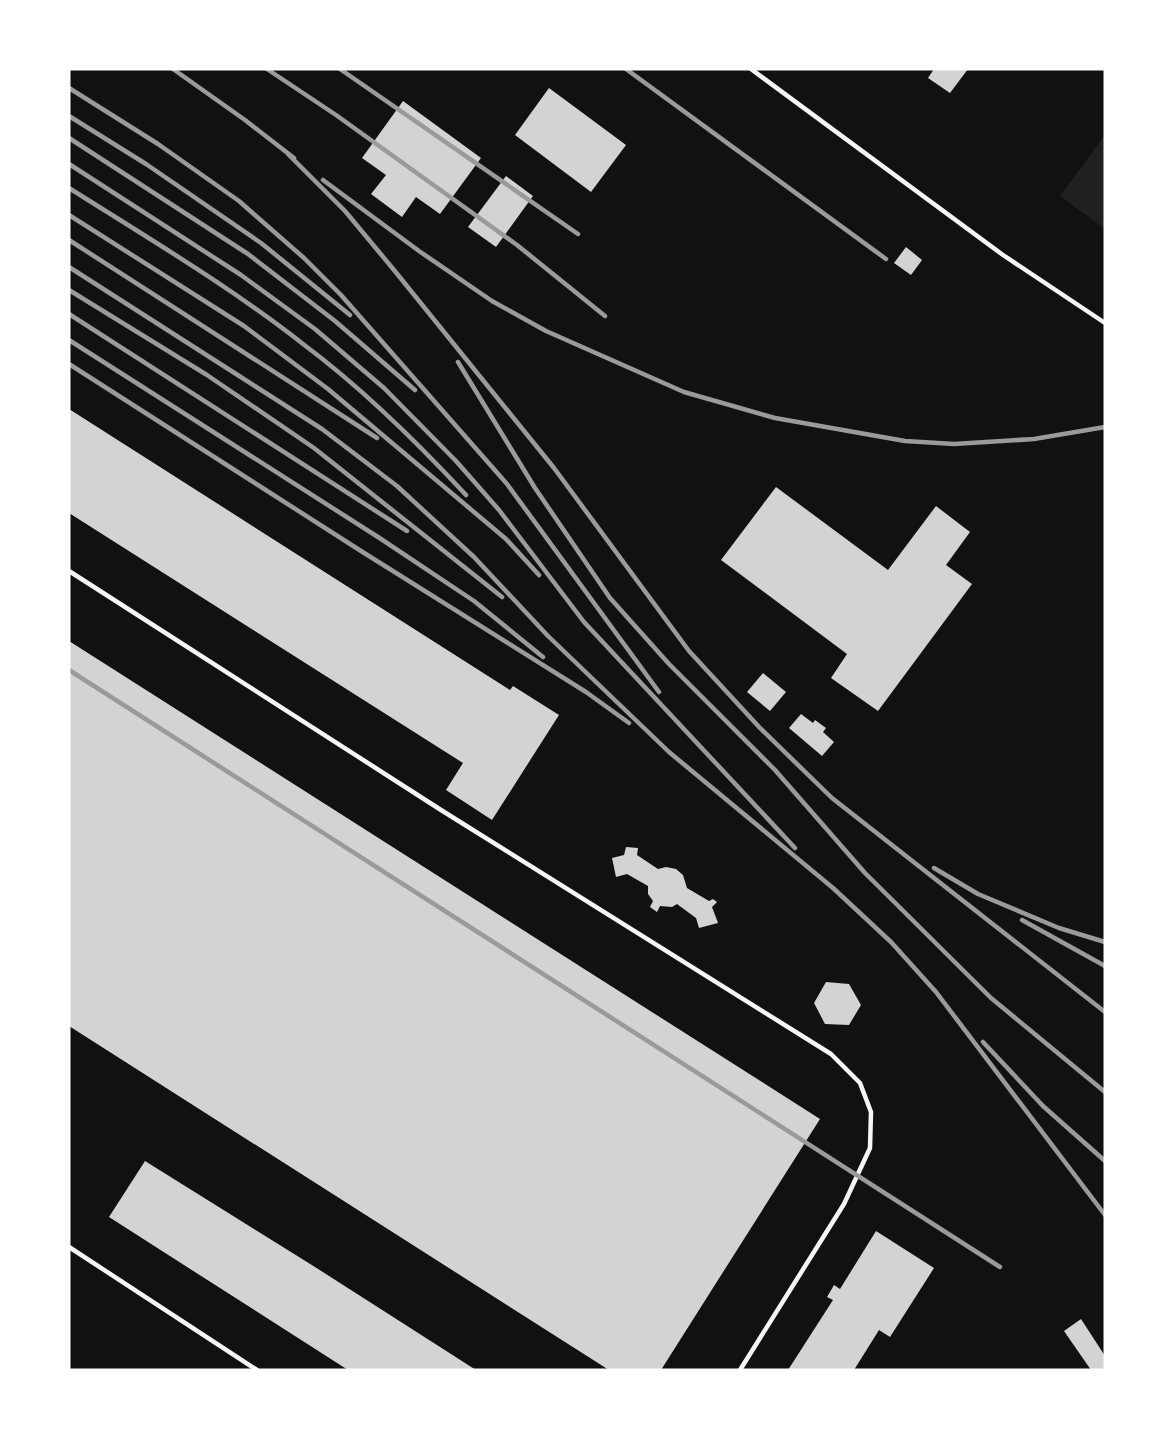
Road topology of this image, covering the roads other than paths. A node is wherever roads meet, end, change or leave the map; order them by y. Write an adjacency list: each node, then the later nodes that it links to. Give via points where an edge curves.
1 (751, 69): 2 (lane, via 994,248)
2 (1105, 323)
3 (69, 571): 6 (lane, via 831,1054 860,1083 871,1112 870,1148 844,1204)
4 (69, 1247): 5 (lane)
5 (257, 1370)
6 (740, 1370)

